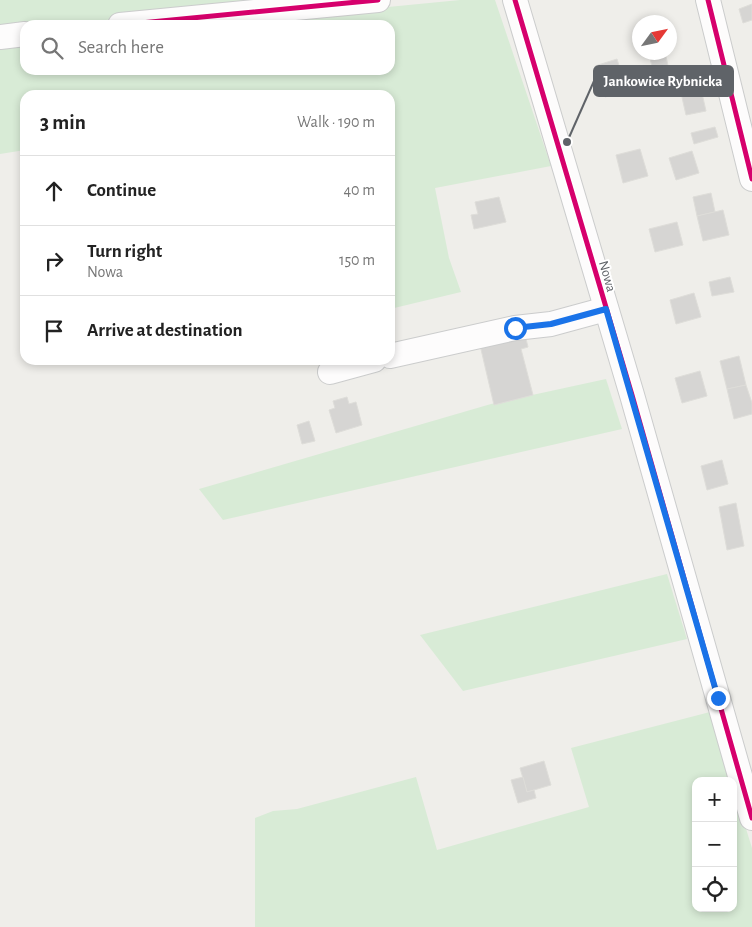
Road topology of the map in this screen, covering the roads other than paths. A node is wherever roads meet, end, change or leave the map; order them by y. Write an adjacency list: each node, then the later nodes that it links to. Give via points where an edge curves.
1 (378, 0): 4 (street)
2 (515, 0): 8 (street, Nowa)
3 (708, 0): 7 (street)
4 (172, 20)
5 (20, 35): 6 (street)
6 (0, 37)
7 (752, 179)
8 (606, 309): 9 (street, via 551,324 515,328); 12 (street, Nowa)
9 (395, 355)
10 (356, 365): 11 (street)
11 (330, 372)
12 (752, 818)

